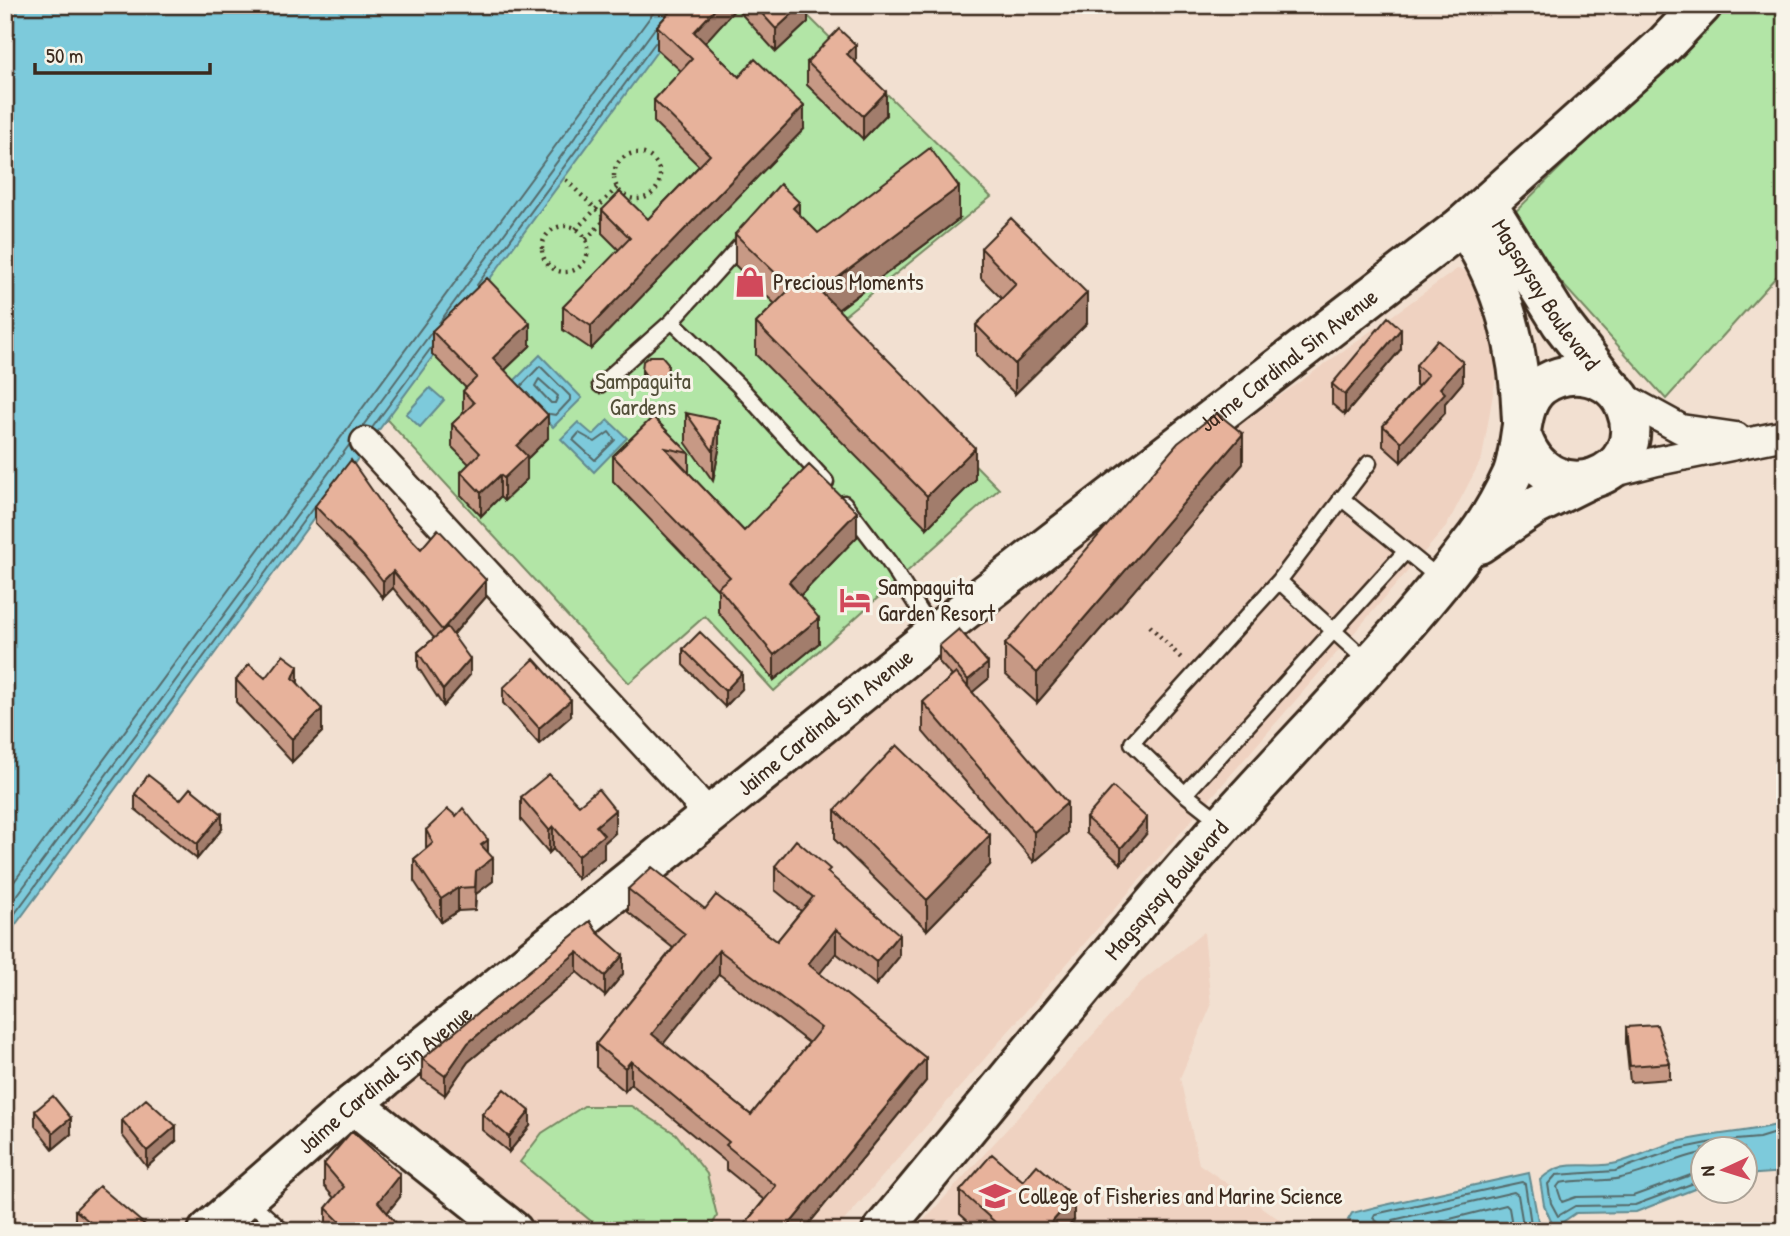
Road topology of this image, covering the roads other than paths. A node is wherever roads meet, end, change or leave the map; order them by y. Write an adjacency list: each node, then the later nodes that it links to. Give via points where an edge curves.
1 (1702, 5): 2 (street, Jaime Cardinal Sin Avenue, via 1665,44)
2 (1475, 215): 6 (street, Magsaysay Boulevard); 7 (street, Magsaysay Boulevard, via 1521,380); 17 (street, Jaime Cardinal Sin Avenue)
3 (760, 224): 4 (lane)
4 (672, 321): 5 (lane); 17 (lane, via 739,386 858,518)
5 (600, 385)
6 (1614, 390): 7 (street, via 1591,376 1554,378 1532,396); 8 (street, Magsaysay Boulevard, via 1681,429 1742,438); 11 (street, via 1627,409 1629,440 1623,455)
7 (1522, 431): 11 (street, via 1539,468 1569,482); 14 (street, Magsaysay Boulevard, via 1513,473 1494,509)
8 (1783, 436): 11 (street, Magsaysay Boulevard)
9 (365, 442): 20 (street)
10 (1370, 463): 12 (lane)
11 (1593, 479): 14 (street, Magsaysay Boulevard, via 1535,506)
12 (1341, 498): 13 (lane); 15 (lane)
13 (1406, 551): 14 (lane); 16 (lane)
14 (1451, 569): 18 (street, Magsaysay Boulevard)
15 (1279, 581): 16 (lane); 19 (lane, via 1132,743)
16 (1332, 630): 18 (lane); 19 (lane)
17 (934, 634): 20 (street, Jaime Cardinal Sin Avenue)
18 (1370, 663): 21 (street, Magsaysay Boulevard)
19 (1185, 794): 21 (lane)
20 (710, 815): 22 (street, Jaime Cardinal Sin Avenue)
21 (1223, 824): 27 (street, Magsaysay Boulevard)
22 (353, 1104): 23 (street, Jaime Cardinal Sin Avenue); 26 (street)
23 (245, 1197): 24 (street, Jaime Cardinal Sin Avenue); 25 (lane)
24 (208, 1231)
25 (283, 1231)
26 (513, 1231)
27 (882, 1231)

